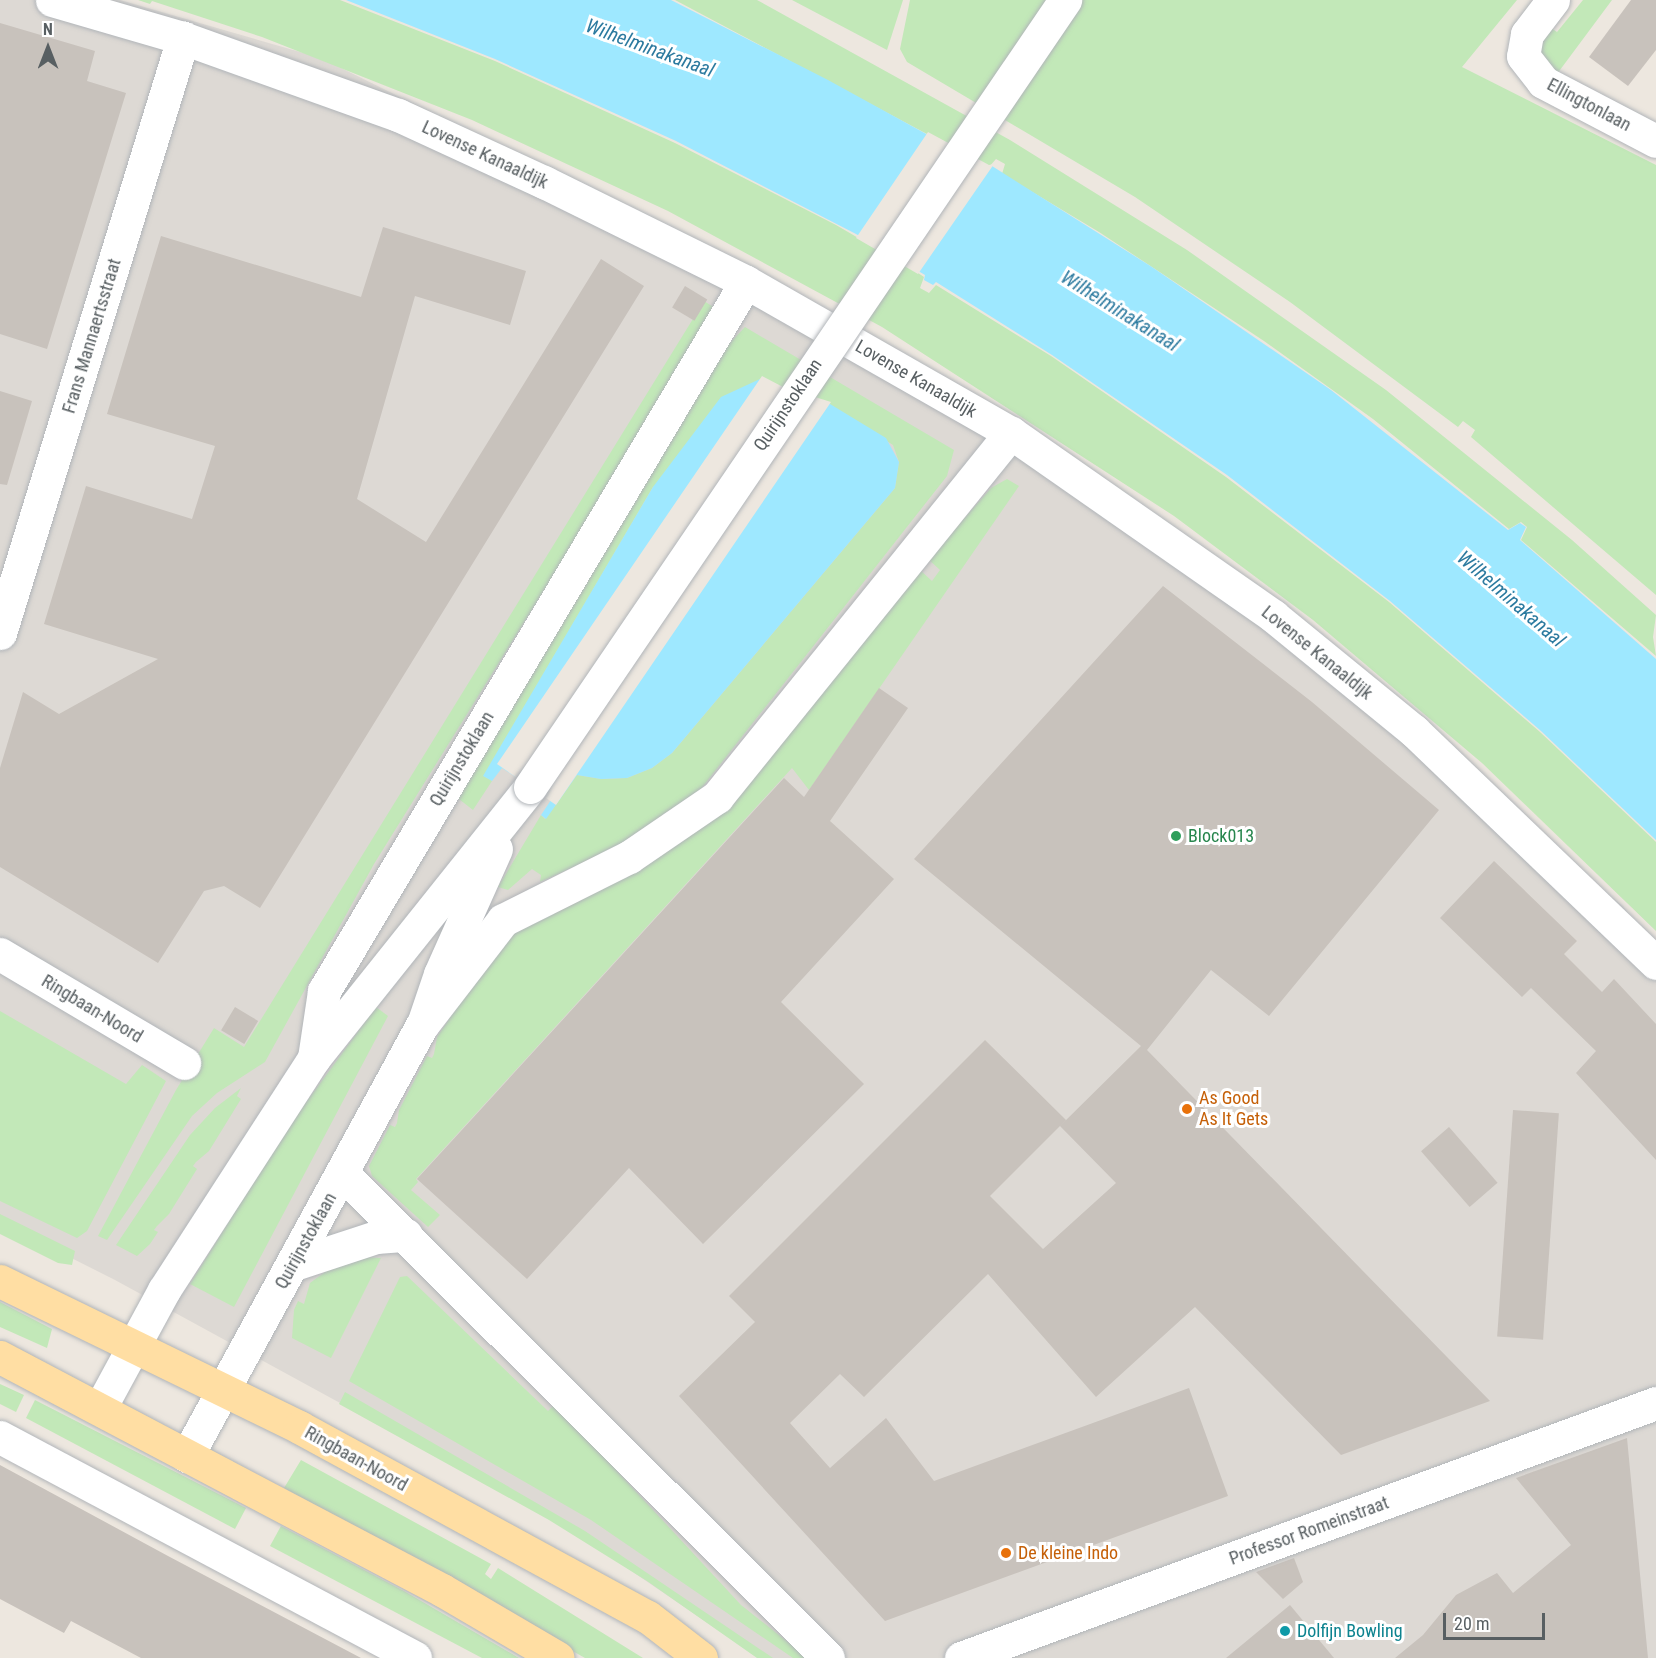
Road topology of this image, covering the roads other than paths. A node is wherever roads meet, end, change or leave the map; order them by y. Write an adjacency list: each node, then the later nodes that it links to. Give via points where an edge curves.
1 (52, 0): 4 (street, Lovense Kanaaldijk)
2 (1065, 0): 9 (street, Quirijnstoklaan, bridge)
3 (1553, 0): 5 (street, Ellingtonlaan, via 1527,34 1523,56 1543,82)
4 (183, 38): 6 (street, Lovense Kanaaldijk, via 398,115); 8 (street, Frans Mannaertsstraat)
5 (1656, 141)
6 (746, 282): 7 (street, Lovense Kanaaldijk); 13 (street, Quirijnstoklaan, via 324,991)
7 (1011, 433): 11 (street, Lovense Kanaaldijk, via 1273,616 1414,731); 12 (street, Quirijnstoklaan, via 717,797 629,857 503,920)
8 (0, 633)
9 (521, 799): 12 (street, Quirijnstoklaan, via 440,974); 13 (street, Quirijnstoklaan)
10 (0, 954): 14 (street, Ringbaan-Noord)
11 (1656, 963)
12 (423, 1024): 15 (street, Quirijnstoklaan)
13 (314, 1058): 19 (street, Quirijnstoklaan, via 181,1263)
14 (184, 1064)
15 (343, 1174): 16 (street); 17 (street, Quirijnstoklaan)
16 (406, 1235): 17 (street, via 376,1237); 29 (street)
17 (294, 1263): 21 (street, Quirijnstoklaan)
18 (0, 1281): 19 (main road, Ringbaan-Noord)
19 (133, 1346): 21 (main road, Ringbaan-Noord); 23 (street, Quirijnstoklaan)
20 (0, 1356): 23 (main road)
21 (223, 1391): 25 (street, Quirijnstoklaan); 28 (main road, Ringbaan-Noord, via 298,1427 648,1617)
22 (1656, 1403): 30 (street, Professor Romeinstraat)
23 (100, 1408): 25 (main road)
24 (0, 1437): 26 (street)
25 (187, 1456): 27 (main road, via 442,1590)
26 (415, 1658)
27 (558, 1658)
28 (701, 1658)
29 (828, 1658)
30 (961, 1658)

